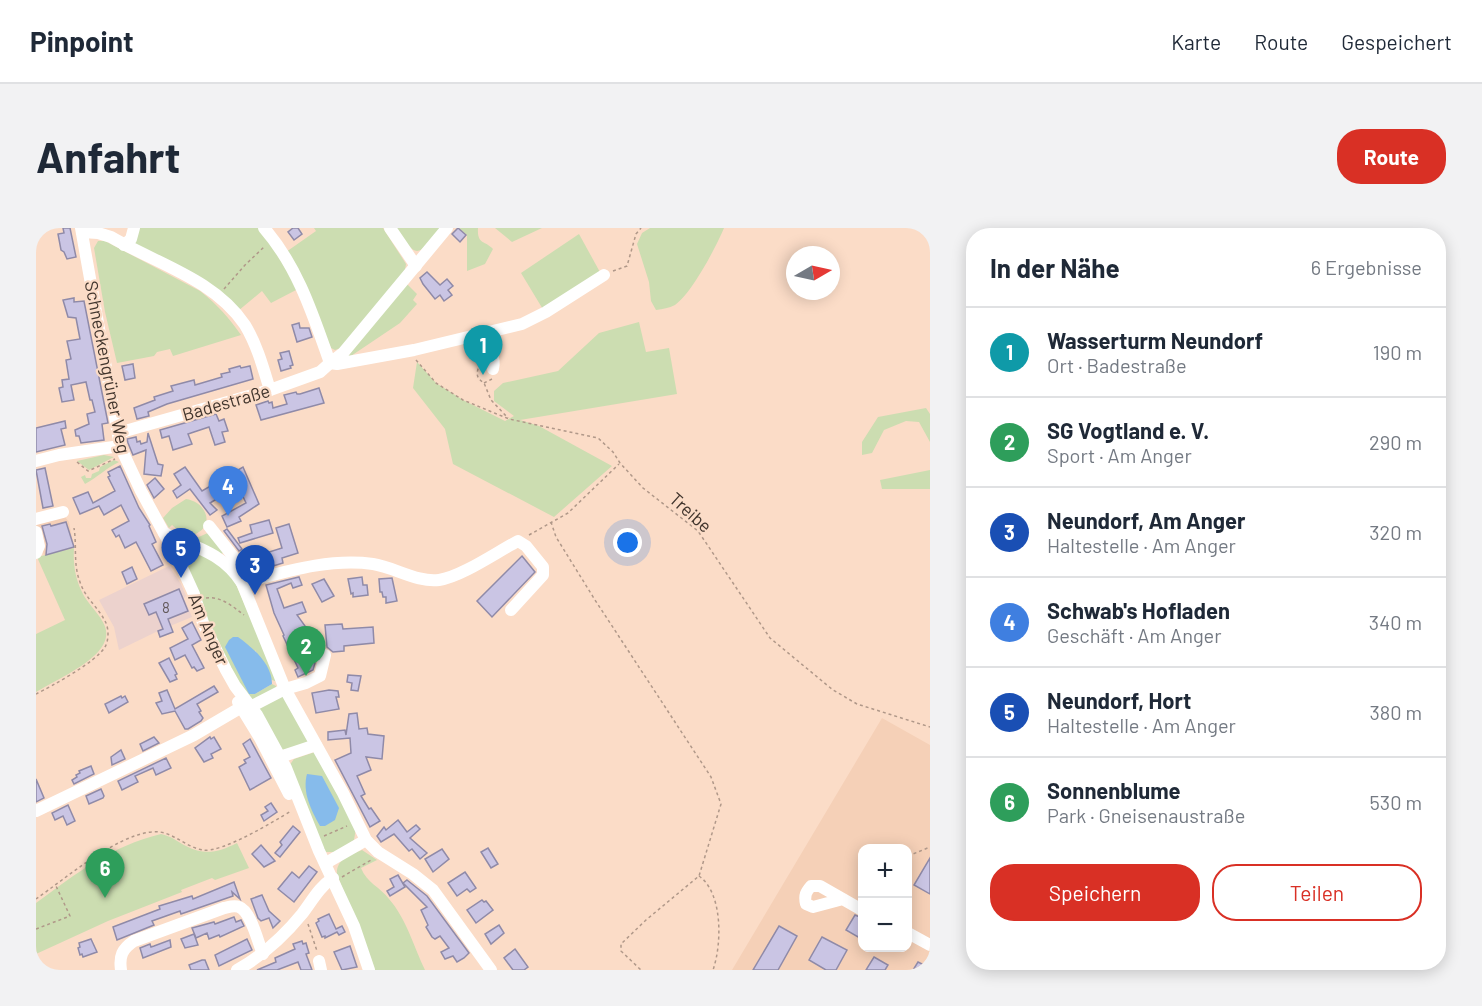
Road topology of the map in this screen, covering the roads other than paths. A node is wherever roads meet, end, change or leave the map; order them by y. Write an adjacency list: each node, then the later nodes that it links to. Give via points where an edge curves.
1 (134, 228): 6 (street)
2 (264, 228): 10 (street, via 288,260 302,288)
3 (390, 228): 7 (street)
4 (447, 228): 7 (street, Badestraße)
5 (82, 230): 6 (street, via 111,237); 13 (street, Schneckengrüner Weg)
6 (124, 245): 12 (street, via 183,274 233,310 260,355)
7 (416, 266): 10 (street, Badestraße)
8 (604, 275): 9 (street, Badestraße, via 522,324)
9 (479, 335): 10 (street, Badestraße); 11 (street, via 489,348 495,363)
10 (330, 363): 12 (street, Badestraße, via 320,372)
11 (493, 369)
12 (270, 390): 13 (street, Badestraße)
13 (121, 445): 14 (street, Badestraße); 19 (street, Schneckengrüner Weg)
14 (36, 461)
15 (63, 512): 16 (street)
16 (36, 519)
17 (209, 526): 21 (street, via 236,560)
18 (36, 532): 20 (street)
19 (164, 532): 21 (street, via 220,558); 26 (street, Am Anger)
20 (36, 553)
21 (234, 571): 22 (street)
22 (242, 583): 23 (street, via 310,565 354,562 392,568 430,581 441,580 518,541 543,567 543,575); 25 (street)
23 (511, 610)
24 (325, 655): 25 (street, via 320,676)
25 (285, 689): 26 (street); 27 (street)
26 (245, 707): 28 (street, Am Anger); 29 (street); 30 (street, Am Anger, via 294,809)
27 (316, 745): 28 (street); 31 (street)
28 (280, 758): 30 (street, Am Anger)
29 (36, 811)
30 (306, 818): 32 (street, Am Anger)
31 (366, 840): 32 (street); 42 (street, via 433,890)
32 (326, 863): 33 (street, Am Anger)
33 (334, 880): 38 (street, via 319,890 291,927); 41 (street, Am Anger)
34 (843, 899): 35 (street)
35 (858, 908)
36 (912, 935): 37 (street)
37 (930, 945)
38 (262, 954): 39 (street, via 248,915 236,906 134,941 121,953); 40 (street)
39 (121, 970)
40 (237, 970)
41 (369, 970)
42 (491, 970)

